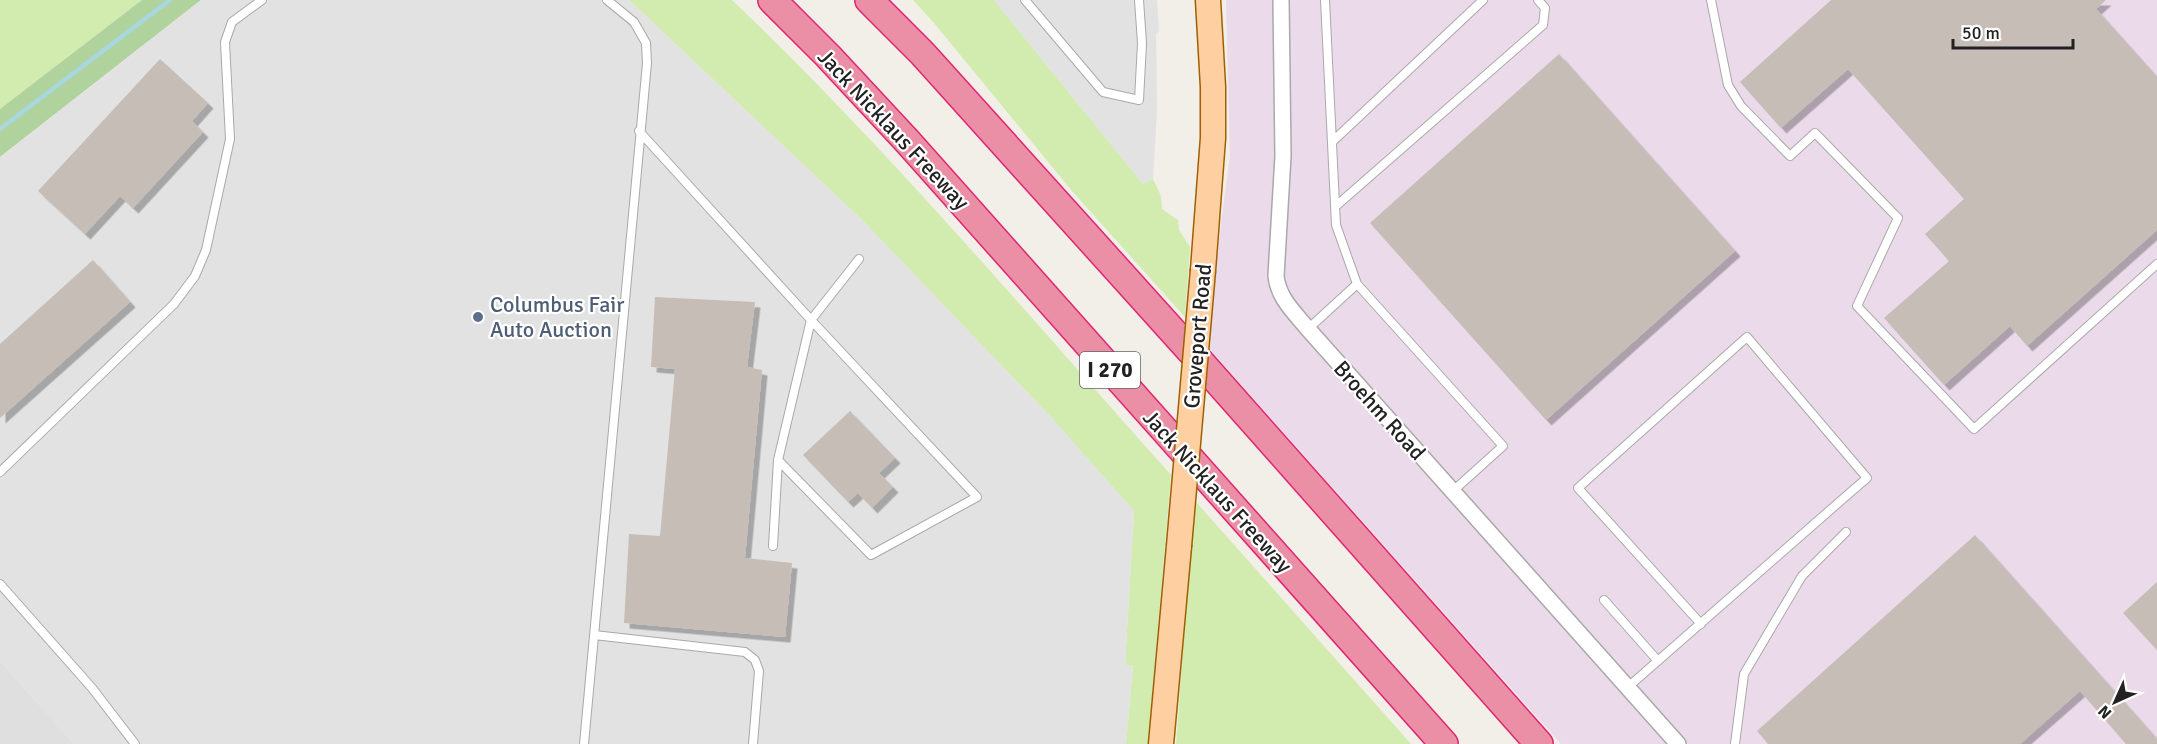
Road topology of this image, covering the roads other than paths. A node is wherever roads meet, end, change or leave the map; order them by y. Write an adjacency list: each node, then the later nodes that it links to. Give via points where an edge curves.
1 (262, 0): 24 (lane, via 232,22 225,42 230,139 206,250 195,276 174,304)
2 (607, 0): 15 (lane, via 634,22 646,43)
3 (761, 0): 14 (highway)
4 (772, 0): 14 (highway, Jack Nicklaus Freeway / I 270)
5 (869, 0): 39 (highway, via 1180,340)
6 (1025, 0): 7 (lane, via 1103,92 1139,100)
7 (1139, 0)
8 (1208, 0): 37 (main road, Groveport Road, bridge, via 1212,146)
9 (1281, 0): 22 (street, Broehm Road, via 1282,156 1276,276 1283,298)
10 (1325, 0): 16 (lane)
11 (1484, 0): 16 (lane)
12 (1538, 0): 17 (lane, via 1545,8 1543,25)
13 (1711, 0): 19 (lane, via 1728,85 1741,106 1790,156 1815,133 1898,218 1857,306 1974,429)
14 (828, 56): 38 (highway, Jack Nicklaus Freeway / I 270)
15 (639, 131): 21 (lane); 31 (lane)
16 (1332, 142): 17 (lane)
17 (1336, 206): 20 (lane, via 1336,225)
18 (859, 259): 21 (lane)
19 (2157, 264)
20 (1357, 284): 22 (lane); 25 (lane, via 1503,446)
21 (811, 320): 23 (lane); 23 (lane, via 977,497 871,555)
22 (1308, 329): 25 (street, Broehm Road)
23 (778, 460): 27 (lane)
24 (0, 472)
25 (1453, 491): 33 (street, Broehm Road)
26 (1846, 532): 41 (lane, via 1802,576 1744,674)
27 (773, 546)
28 (0, 584): 34 (lane, via 92,688)
29 (1604, 600): 32 (lane)
30 (1701, 624): 30 (lane, via 1867,478 1747,337 1578,488); 32 (lane)
31 (594, 635): 35 (lane); 36 (lane, via 745,652 755,660 759,671)
32 (1658, 660): 33 (lane)
33 (1628, 687): 40 (street, Broehm Road)
34 (135, 744)
35 (585, 744)
36 (753, 744)
37 (1161, 744)
38 (1444, 744)
39 (1539, 744)
40 (1678, 744)
41 (1735, 744)

